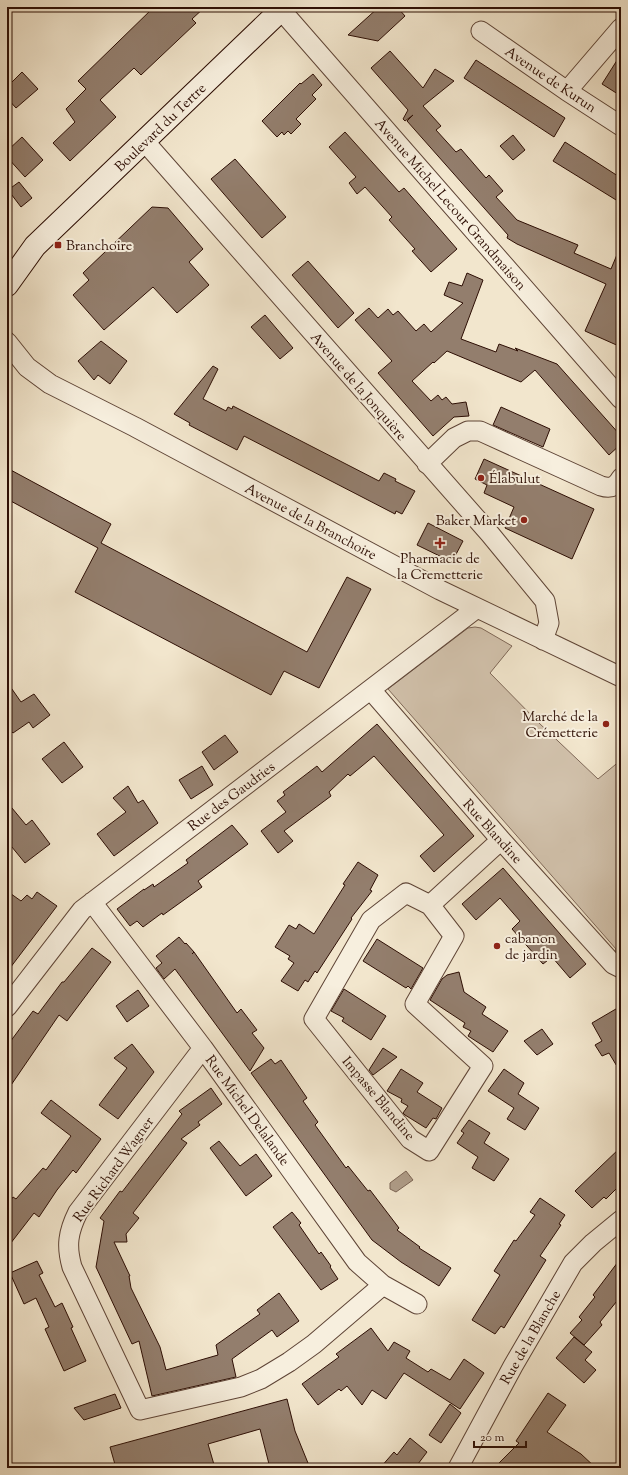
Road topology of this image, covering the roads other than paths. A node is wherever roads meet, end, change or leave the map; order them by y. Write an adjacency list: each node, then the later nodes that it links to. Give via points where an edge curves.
1 (282, 8): 6 (main road, Boulevard du Tertre); 13 (street, Avenue Michel Lecour Grandmaison)
2 (621, 28): 4 (street)
3 (480, 31): 4 (street, Avenue de Kurun)
4 (567, 91): 5 (street, Avenue de Kurun)
5 (621, 126)
6 (145, 142): 7 (main road, Boulevard du Tertre); 14 (street, Avenue de la Jonquière)
7 (34, 246): 8 (main road, Boulevard du Tertre); 9 (main road, Boulevard du Tertre)
8 (7, 262)
9 (7, 285)
10 (7, 342): 12 (street, Avenue de la Branchoire)
11 (7, 358): 12 (street, Avenue de la Branchoire)
12 (27, 367): 16 (street, Avenue de la Branchoire, via 50,384)
13 (621, 399)
14 (427, 464): 15 (street, via 454,438 468,430 480,431 605,487 613,487); 17 (street, Avenue de la Jonquière, via 490,534 545,601 549,624)
15 (621, 478)
16 (477, 608): 17 (street, Avenue de la Branchoire); 19 (street, Rue des Gaudries)
17 (543, 640): 18 (street, Avenue de la Branchoire)
18 (621, 677)
19 (371, 690): 20 (street, Rue Blandine); 21 (street, Rue des Gaudries)
20 (501, 840): 22 (street); 23 (street, Rue Blandine, via 614,964)
21 (92, 902): 24 (street, Rue des Gaudries, via 82,910); 25 (street, Rue Michel Delalande)
22 (430, 905): 22 (street, Impasse Blandine, via 406,893 371,920 314,1019 410,1139 429,1151 483,1066 415,1004 454,936)
23 (621, 968)
24 (7, 1007)
25 (203, 1048): 27 (street, Rue Michel Delalande, via 357,1262); 27 (street, Rue Richard Wagner, via 78,1212 69,1233 72,1267 140,1410 261,1380 314,1344)
26 (621, 1220): 29 (street, Rue de la Blanche, via 573,1263)
27 (384, 1285): 28 (street, Rue Michel Delalande)
28 (417, 1304)
29 (458, 1468)

